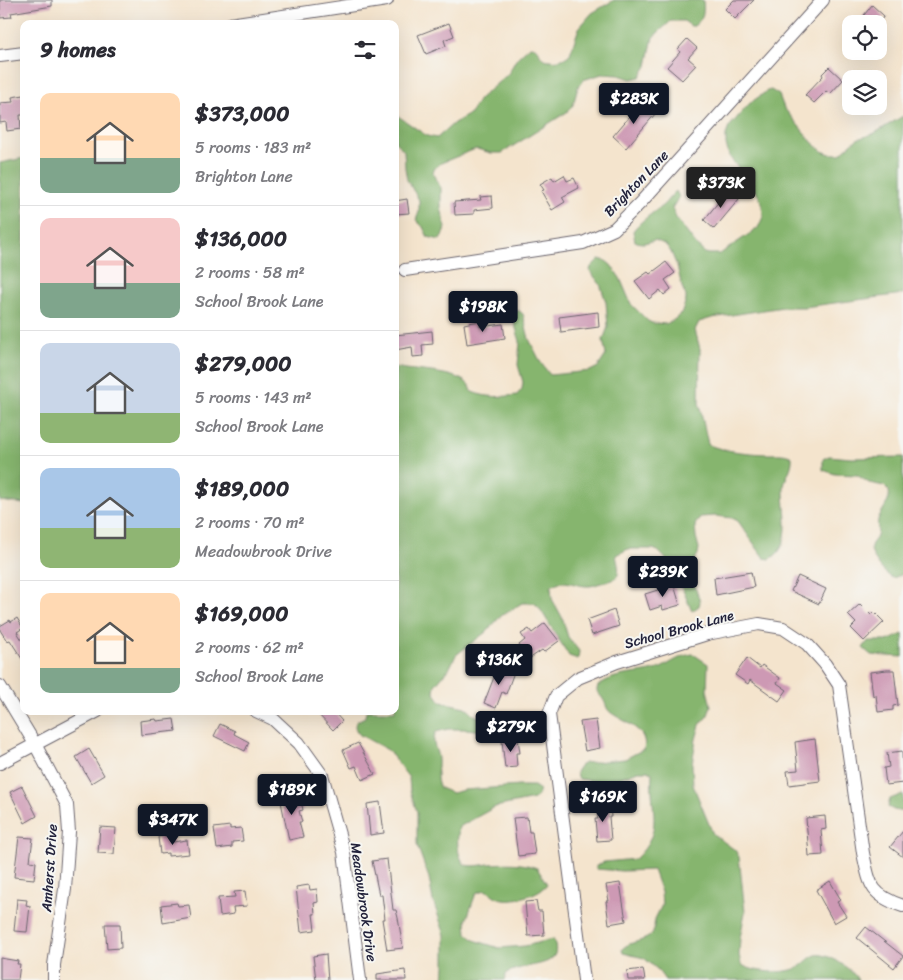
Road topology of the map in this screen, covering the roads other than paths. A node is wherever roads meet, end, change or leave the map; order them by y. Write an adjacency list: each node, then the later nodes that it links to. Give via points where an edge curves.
1 (387, 0): 3 (street)
2 (823, 0): 6 (street, Brighton Lane, via 614,229 583,243)
3 (256, 20)
4 (20, 54): 5 (street)
5 (0, 56)
6 (405, 270)
7 (0, 686): 10 (street, Amherst Drive)
8 (90, 715): 10 (street)
9 (264, 715): 14 (street, Meadowbrook Drive, via 299,742 322,775 344,852)
10 (35, 744): 11 (street); 13 (street, Amherst Drive, via 67,805 67,870)
11 (0, 763)
12 (903, 906): 15 (street, School Brook Lane, via 889,901 873,889 867,872 839,685 825,664 807,644 783,628 759,624 707,634 617,662 578,678 556,696 549,714)
13 (54, 980)
14 (360, 980)
15 (584, 980)

